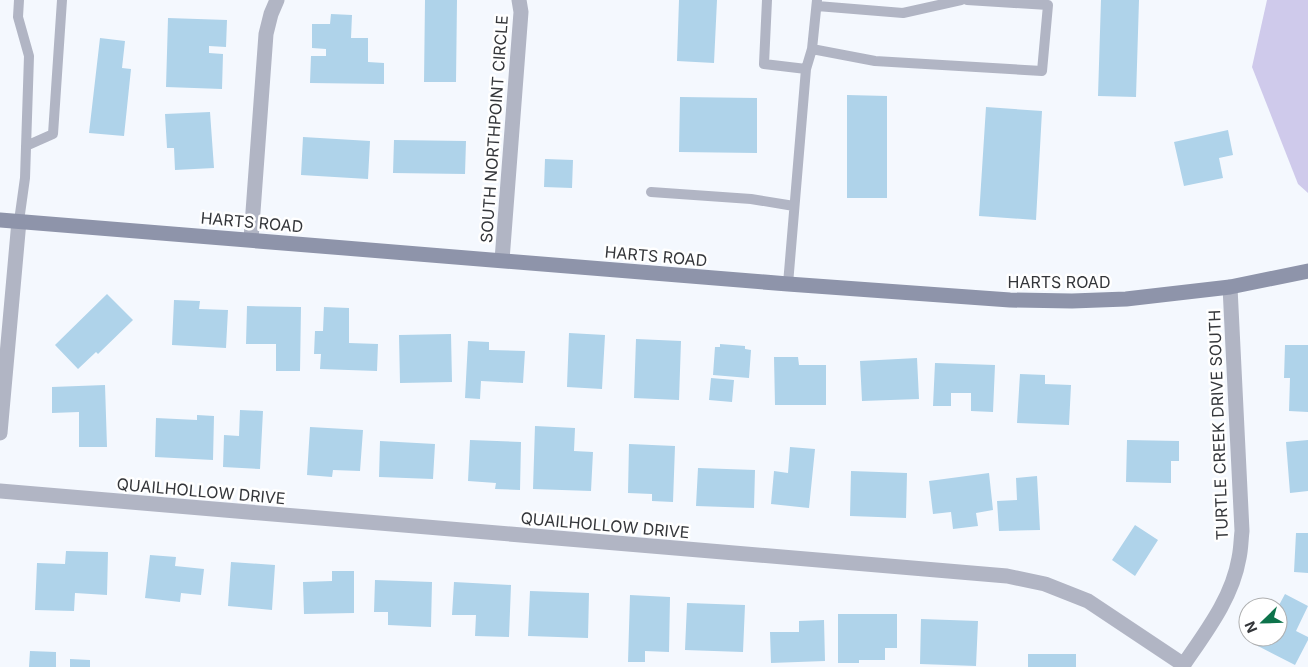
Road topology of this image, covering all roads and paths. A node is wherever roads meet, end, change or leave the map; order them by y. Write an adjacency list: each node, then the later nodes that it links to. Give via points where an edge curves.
1 (19, 0): 11 (lane, via 18,17 29,56)
2 (62, 0): 11 (lane, via 53,134)
3 (277, 0): 16 (street, via 266,34)
4 (519, 0): 17 (street, SOUTH NORTHPOINT CIRCLE, via 521,12)
5 (767, 0): 10 (lane, via 764,64)
6 (961, 0): 8 (lane, via 902,13)
7 (966, 0): 9 (lane, via 1048,5 1042,71 875,61)
8 (817, 3): 9 (lane)
9 (812, 50): 10 (lane)
10 (806, 69): 13 (lane)
11 (26, 146): 15 (lane)
12 (651, 192): 13 (lane, via 751,199)
13 (794, 206): 19 (lane)
14 (0, 220): 15 (street, HARTS ROAD)
15 (19, 221): 16 (street, HARTS ROAD); 21 (street)
16 (251, 239): 17 (street, HARTS ROAD)
17 (502, 260): 19 (street, HARTS ROAD)
18 (1308, 271): 20 (street, HARTS ROAD)
19 (788, 284): 20 (street, HARTS ROAD, via 1010,300 1072,301)
20 (1230, 288): 23 (street, TURTLE CREEK DRIVE SOUTH, via 1242,530 1239,558 1223,605)
21 (0, 433)
22 (0, 491): 23 (street, QUAILHOLLOW DRIVE, via 1007,576 1045,584 1088,601)
23 (1183, 666)

